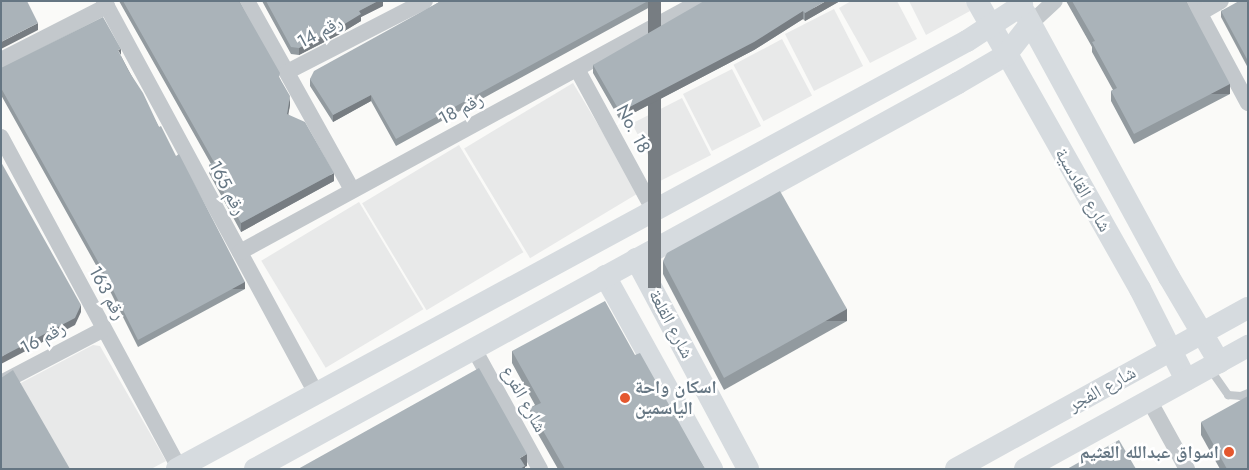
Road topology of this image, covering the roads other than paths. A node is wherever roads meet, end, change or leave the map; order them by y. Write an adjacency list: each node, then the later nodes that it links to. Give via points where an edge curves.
1 (247, 1): 16 (street)
2 (425, 1): 9 (street, رقم 14)
3 (701, 1): 15 (street, رقم 18)
4 (977, 1): 11 (street, شارع القادسية)
5 (1055, 1): 10 (street)
6 (1220, 1): 8 (street)
7 (105, 4): 14 (street); 22 (street, رقم 165)
8 (1196, 7): 18 (street)
9 (392, 8): 16 (street, رقم 14)
10 (1026, 8): 11 (street); 13 (street); 25 (street, شارع القادسية)
11 (989, 25): 12 (street); 13 (street, شارع القادسية)
12 (967, 40): 17 (street, via 980,41 988,54); 21 (street)
13 (1006, 55): 17 (street); 26 (street, شارع القادسية)
14 (1, 60)
15 (578, 69): 20 (street, رقم 18); 21 (street, No. 18)
16 (287, 72): 20 (street)
17 (958, 83): 23 (street)
18 (1248, 103)
19 (1, 136): 29 (street, رقم 163)
20 (352, 190): 22 (street, رقم 18)
21 (653, 209): 38 (street)
22 (240, 252): 38 (street, رقم 165)
23 (636, 259): 24 (street); 28 (street, شارع القلعة)
24 (605, 276): 30 (street, شارع القلعة); 33 (street)
25 (1169, 277): 26 (street, via 1186,324 1180,333 1168,330); 31 (street, شارع القادسية)
26 (1140, 289): 34 (street, شارع القادسية)
27 (1248, 308): 31 (street, شارع الفجر)
28 (665, 315): 30 (street, via 653,310 643,298 632,296 629,301); 45 (street, شارع القلعة)
29 (104, 329): 37 (street, رقم 16); 41 (street, رقم 163)
30 (635, 330): 44 (street, شارع القلعة)
31 (1202, 334): 34 (street, شارع الفجر); 35 (street, شارع القادسية)
32 (1248, 346): 35 (street, شارع الفجر)
33 (474, 349): 42 (street); 43 (street, شارع الفرع)
34 (1170, 351): 36 (street, شارع القادسية); 46 (street, شارع الفجر)
35 (1214, 364): 36 (street, شارع الفجر); 39 (lane, via 1228,395)
36 (1186, 380): 40 (street, شارع الفجر)
37 (1, 383)
38 (316, 393): 41 (street)
39 (1248, 393)
40 (1149, 400): 47 (street, شارع الفجر); 48 (street)
41 (178, 468)
42 (256, 469)
43 (540, 469)
44 (712, 469)
45 (748, 469)
46 (956, 469)
47 (1025, 469)
48 (1187, 469)

